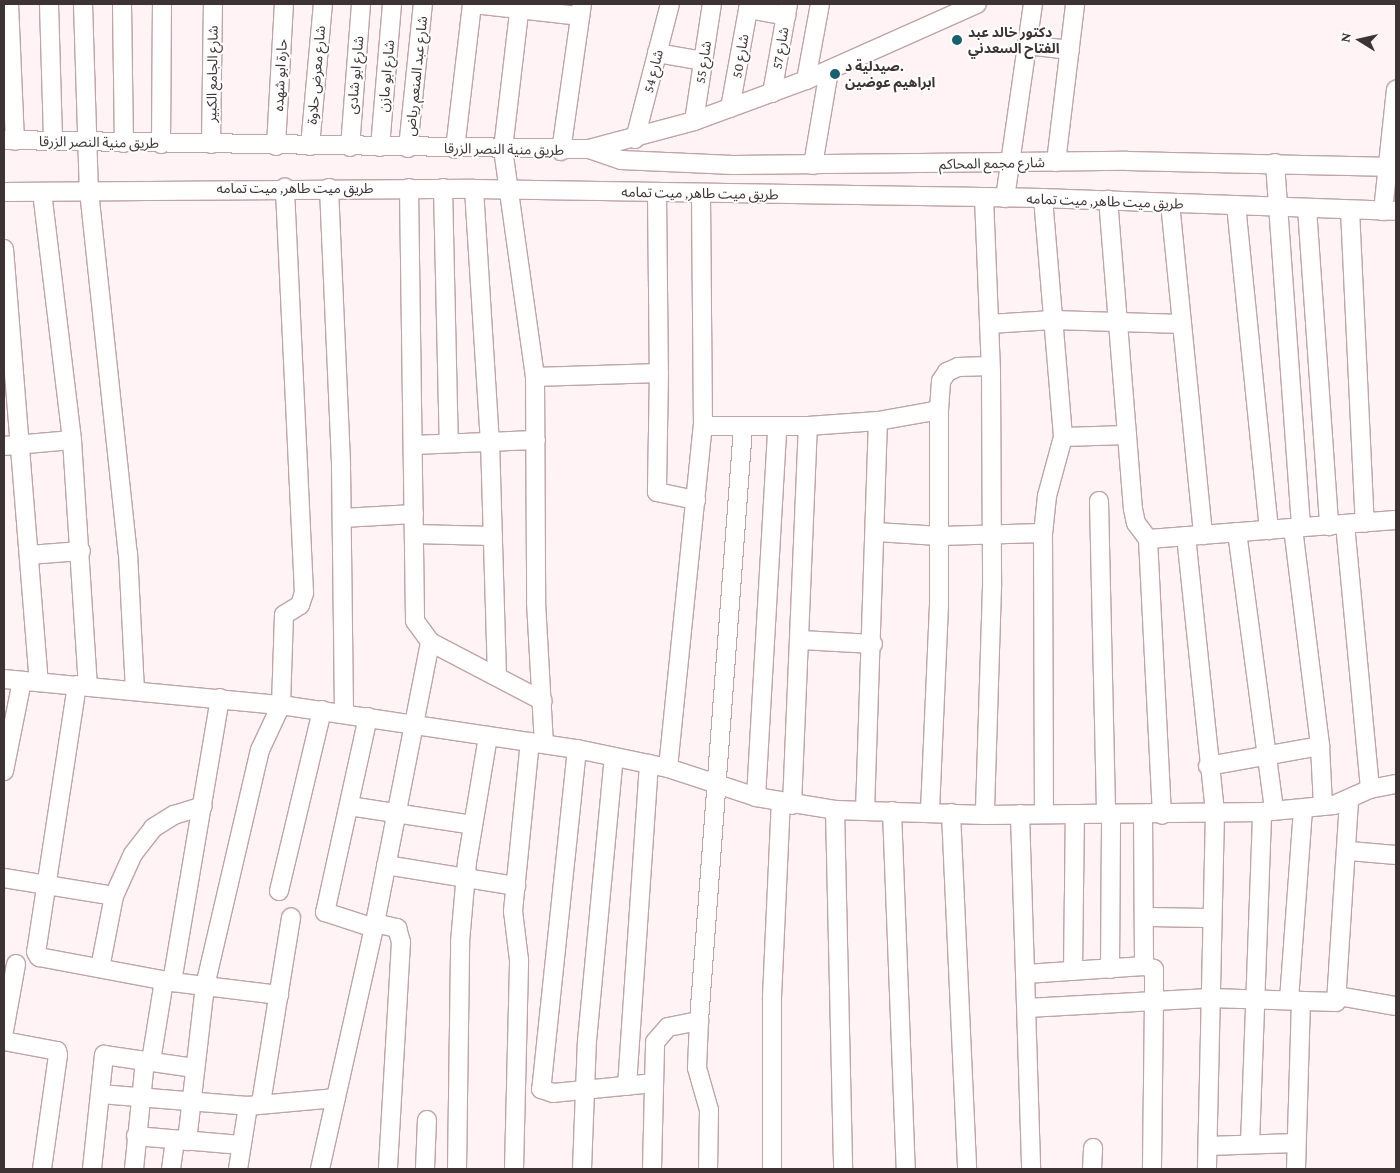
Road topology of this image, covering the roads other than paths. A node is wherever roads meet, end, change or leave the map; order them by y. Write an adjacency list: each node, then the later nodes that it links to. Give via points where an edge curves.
1 (9, 4): 34 (street)
2 (49, 4): 35 (street)
3 (83, 4): 41 (street)
4 (122, 4): 36 (street)
5 (162, 4): 37 (street)
6 (213, 4): 38 (street, شارع الجامع الكبير)
7 (284, 4): 39 (street, حارة ابو شهده)
8 (323, 4): 40 (street, شارع معرض حلاوة)
9 (361, 4): 42 (street, شارع ابو شادى)
10 (392, 4): 43 (street, شارع ابو مازن)
11 (423, 4): 44 (street, شارع عبد المنعم رياض)
12 (473, 4): 18 (street); 45 (street)
13 (670, 4): 25 (street, شارع 54)
14 (712, 4): 26 (street, شارع 55)
15 (820, 4): 28 (street)
16 (1033, 4): 23 (street)
17 (1075, 4): 24 (street)
18 (520, 6): 21 (street); 46 (street)
19 (748, 6): 22 (street); 31 (street, شارع 50)
20 (967, 6): 27 (street, طريق منية النصر الزرقا)
21 (581, 10): 48 (street)
22 (787, 10): 30 (street, شارع 57)
23 (1027, 45): 24 (street); 50 (street)
24 (1070, 50): 49 (street)
25 (657, 54): 26 (street); 33 (street, شارع 54)
26 (704, 61): 32 (street, شارع 55)
27 (829, 70): 28 (street, طريق منية النصر الزرقا); 52 (street)
28 (806, 80): 30 (street, طريق منية النصر الزرقا)
29 (1396, 90): 53 (street)
30 (772, 93): 31 (street, طريق منية النصر الزرقا)
31 (730, 108): 32 (street, طريق منية النصر الزرقا)
32 (694, 121): 33 (street, طريق منية النصر الزرقا)
33 (635, 139): 47 (street, طريق منية النصر الزرقا)
34 (9, 140): 35 (street, طريق منية النصر الزرقا)
35 (53, 141): 41 (street, طريق منية النصر الزرقا)
36 (124, 143): 37 (street, طريق منية النصر الزرقا); 41 (street, طريق منية النصر الزرقا)
37 (161, 144): 38 (street, طريق منية النصر الزرقا)
38 (211, 144): 39 (street, طريق منية النصر الزرقا)
39 (276, 146): 40 (street, طريق منية النصر الزرقا)
40 (310, 146): 42 (street, طريق منية النصر الزرقا)
41 (86, 147): 54 (street)
42 (350, 147): 43 (street, طريق منية النصر الزرقا)
43 (380, 147): 44 (street, طريق منية النصر الزرقا)
44 (408, 148): 45 (street, طريق منية النصر الزرقا)
45 (455, 149): 46 (street, طريق منية النصر الزرقا)
46 (503, 149): 48 (street, طريق منية النصر الزرقا); 60 (street)
47 (589, 149): 48 (street, طريق منية النصر الزرقا); 52 (street, شارع مجمع المحاكم, via 621,160)
48 (561, 150)
49 (1056, 162): 50 (street, شارع مجمع المحاكم); 51 (street, شارع مجمع المحاكم)
50 (1010, 163): 52 (street, شارع مجمع المحاكم); 66 (street)
51 (1275, 163): 53 (street, شارع مجمع المحاكم); 71 (street)
52 (813, 165)
53 (1392, 167): 74 (street)
54 (89, 186): 55 (street, طريق ميت طاهر, ميت تمامه); 62 (street, طريق ميت طاهر, ميت تمامه); 124 (street, via 128,553)
55 (285, 188): 56 (street, طريق ميت طاهر, ميت تمامه); 127 (street, via 304,593 300,606 284,615)
56 (329, 188): 57 (street, طريق ميت طاهر, ميت تمامه); 100 (street)
57 (409, 188): 58 (street, طريق ميت طاهر, ميت تمامه); 95 (street)
58 (443, 188): 59 (street, طريق ميت طاهر, ميت تمامه); 94 (street)
59 (474, 189): 60 (street, طريق ميت طاهر, ميت تمامه); 93 (street)
60 (508, 190): 63 (street, طريق ميت طاهر, ميت تمامه); 82 (street)
61 (4, 192): 62 (street, طريق ميت طاهر, ميت تمامه)
62 (42, 192): 91 (street)
63 (657, 193): 64 (street, طريق ميت طاهر, ميت تمامه); 81 (street)
64 (701, 194): 65 (street, طريق ميت طاهر, ميت تمامه); 85 (street)
65 (984, 197): 66 (street, طريق ميت طاهر, ميت تمامه); 78 (street)
66 (1005, 198): 67 (street, طريق ميت طاهر, ميت تمامه)
67 (1043, 198): 68 (street, طريق ميت طاهر, ميت تمامه); 76 (street)
68 (1108, 200): 69 (street, طريق ميت طاهر, ميت تمامه); 77 (street)
69 (1170, 203): 70 (street, طريق ميت طاهر, ميت تمامه); 79 (street)
70 (1236, 205): 71 (street, طريق ميت طاهر, ميت تمامه); 105 (street)
71 (1275, 207): 72 (street, طريق ميت طاهر, ميت تمامه); 104 (street)
72 (1307, 208): 73 (street, طريق ميت طاهر, ميت تمامه); 103 (street)
73 (1350, 210): 74 (street, طريق ميت طاهر, ميت تمامه); 102 (street)
74 (1389, 211)
75 (4, 249): 96 (street)
76 (1053, 320): 77 (street); 78 (street); 90 (street)
77 (1117, 323): 79 (street); 89 (street)
78 (989, 324): 80 (street)
79 (1182, 324): 113 (street)
80 (990, 366): 83 (street, via 958,367 947,372 940,381); 112 (street)
81 (659, 373): 82 (street); 97 (street, via 657,492)
82 (535, 377): 92 (street)
83 (939, 410): 84 (street); 111 (street)
84 (878, 421): 86 (street); 106 (street)
85 (703, 426): 87 (street); 97 (street)
86 (808, 426): 88 (street); 117 (street)
87 (743, 428): 88 (street); 143 (street)
88 (777, 428): 145 (street)
89 (1127, 435): 90 (street); 114 (street, via 1133,509 1136,522)
90 (1063, 437): 108 (street, via 1046,496)
91 (72, 440): 96 (street); 115 (street)
92 (536, 440): 93 (street); 126 (street, via 536,602)
93 (490, 441): 94 (street); 110 (street)
94 (449, 443): 95 (street)
95 (413, 445): 99 (street)
96 (12, 446): 116 (street)
97 (696, 500): 140 (street, via 680,628)
98 (1099, 500): 163 (street)
99 (414, 514): 100 (street); 109 (street)
100 (342, 518): 129 (street)
101 (1396, 520): 102 (street)
102 (1365, 523): 103 (street)
103 (1337, 525): 104 (street); 144 (street)
104 (1297, 528): 105 (street); 134 (street)
105 (1269, 530): 107 (street)
106 (876, 532): 111 (street); 119 (street)
107 (1237, 532): 113 (street); 137 (street)
108 (1043, 533): 112 (street); 161 (street)
109 (414, 534): 110 (street); 118 (street, via 415,621)
110 (493, 536): 120 (street)
111 (938, 536): 112 (street); 155 (street)
112 (992, 536): 164 (street)
113 (1195, 536): 114 (street); 139 (street)
114 (1148, 539): 166 (street)
115 (81, 551): 116 (street); 123 (street)
116 (29, 555): 122 (street)
117 (801, 640): 119 (street); 147 (street)
118 (430, 642): 120 (street); 131 (street)
119 (873, 644): 153 (street)
120 (497, 676): 126 (street)
121 (4, 679): 122 (street)
122 (31, 681): 123 (street); 141 (street)
123 (83, 685): 124 (street); 173 (street)
124 (135, 690): 125 (street)
125 (220, 698): 127 (street); 148 (street)
126 (543, 701): 133 (street)
127 (281, 705): 128 (street); 188 (street, via 260,750)
128 (322, 710): 129 (street); 175 (street)
129 (344, 714): 130 (street)
130 (368, 717): 131 (street); 149 (street)
131 (414, 724): 132 (street); 157 (street)
132 (488, 736): 133 (street); 167 (street)
133 (537, 743): 135 (street); 174 (street)
134 (1320, 746): 137 (street); 150 (street)
135 (578, 749): 136 (street); 204 (street, via 541,1084 546,1093)
136 (614, 757): 138 (street); 204 (street)
137 (1267, 758): 139 (street); 156 (street)
138 (649, 764): 140 (street); 203 (street)
139 (1208, 766): 159 (street)
140 (668, 768): 143 (street)
141 (4, 771)
142 (1396, 784): 144 (street)
143 (718, 786): 145 (street); 197 (street)
144 (1370, 789): 146 (street)
145 (756, 797): 147 (street)
146 (1349, 799): 150 (street); 168 (street)
147 (786, 803): 151 (street); 231 (street, via 772,997)
148 (203, 806): 176 (street, via 174,815 153,828 133,854); 187 (street)
149 (349, 806): 157 (street); 180 (street, via 324,912)
150 (1323, 806): 152 (street)
151 (835, 810): 153 (street); 232 (street)
152 (1303, 810): 156 (street); 193 (street)
153 (865, 811): 154 (street)
154 (892, 811): 155 (street); 233 (street)
155 (930, 811): 158 (street)
156 (1268, 812): 159 (street); 192 (street)
157 (396, 813): 167 (street); 170 (street)
158 (951, 813): 164 (street); 234 (street)
159 (1215, 813): 166 (street); 179 (street)
160 (1020, 814): 161 (street); 164 (street); 186 (street)
161 (1044, 814): 162 (street)
162 (1076, 814): 163 (street); 185 (street)
163 (1109, 814): 165 (street); 184 (street)
164 (985, 815)
165 (1142, 815): 166 (street); 177 (street)
166 (1162, 815)
167 (473, 825): 172 (street)
168 (1348, 850): 169 (street); 190 (street)
169 (1396, 855)
170 (386, 865): 172 (street); 180 (street)
171 (4, 878): 173 (street)
172 (465, 880): 174 (street); 226 (street, via 460,942)
173 (47, 885): 176 (street); 183 (street, via 36,952 39,957)
174 (516, 886): 227 (street, via 514,938 519,960)
175 (279, 890)
176 (114, 896): 183 (street)
177 (1145, 917): 179 (street); 182 (street)
178 (291, 918): 189 (street)
179 (1211, 918): 191 (street)
180 (374, 926): 207 (street); 224 (street, via 397,928 400,934)
181 (16, 964): 198 (street)
182 (1144, 966): 184 (street); 194 (street, via 1154,969)
183 (100, 968): 187 (street)
184 (1110, 968): 185 (street)
185 (1073, 971): 186 (street)
186 (1026, 974): 196 (street)
187 (168, 982): 188 (street); 200 (street)
188 (205, 986): 189 (street); 201 (street)
189 (278, 995): 209 (street)
190 (1338, 996): 193 (street, via 1336,1002); 195 (street)
191 (1210, 998): 192 (street); 194 (street); 216 (street)
192 (1253, 998): 193 (street); 214 (street)
193 (1295, 1000): 213 (street)
194 (1154, 1001): 196 (street); 237 (street)
195 (1396, 1006)
196 (1027, 1008): 235 (street)
197 (699, 1021): 202 (street, via 668,1027 658,1034); 230 (street, via 697,1068 708,1110)
198 (4, 1031)
199 (4, 1041): 218 (street, via 57,1051)
200 (148, 1061): 201 (street); 205 (street, via 104,1055); 206 (street)
201 (194, 1068): 208 (street)
202 (653, 1083): 203 (street); 229 (street)
203 (627, 1086): 204 (street)
204 (585, 1091): 228 (street)
205 (100, 1094): 206 (street); 219 (street)
206 (139, 1096): 208 (street); 211 (street)
207 (336, 1098): 209 (street); 223 (street)
208 (191, 1100): 209 (street); 212 (street)
209 (254, 1104): 215 (street)
210 (428, 1120): 225 (street)
211 (136, 1136): 212 (street); 220 (street)
212 (181, 1140): 215 (street); 221 (street)
213 (1296, 1143): 214 (street); 239 (street)
214 (1250, 1144): 216 (street)
215 (241, 1145): 222 (street)
216 (1208, 1146): 238 (street)
217 (1093, 1148): 236 (street)
218 (42, 1169)
219 (92, 1169)
220 (134, 1169)
221 (171, 1169)
222 (238, 1169)
223 (320, 1169)
224 (388, 1169)
225 (425, 1169)
226 (457, 1169)
227 (514, 1169)
228 (582, 1169)
229 (652, 1169)
230 (708, 1169)
231 (772, 1169)
232 (843, 1169)
233 (906, 1169)
234 (967, 1169)
235 (1032, 1169)
236 (1092, 1169)
237 (1152, 1169)
238 (1207, 1169)
239 (1296, 1169)

